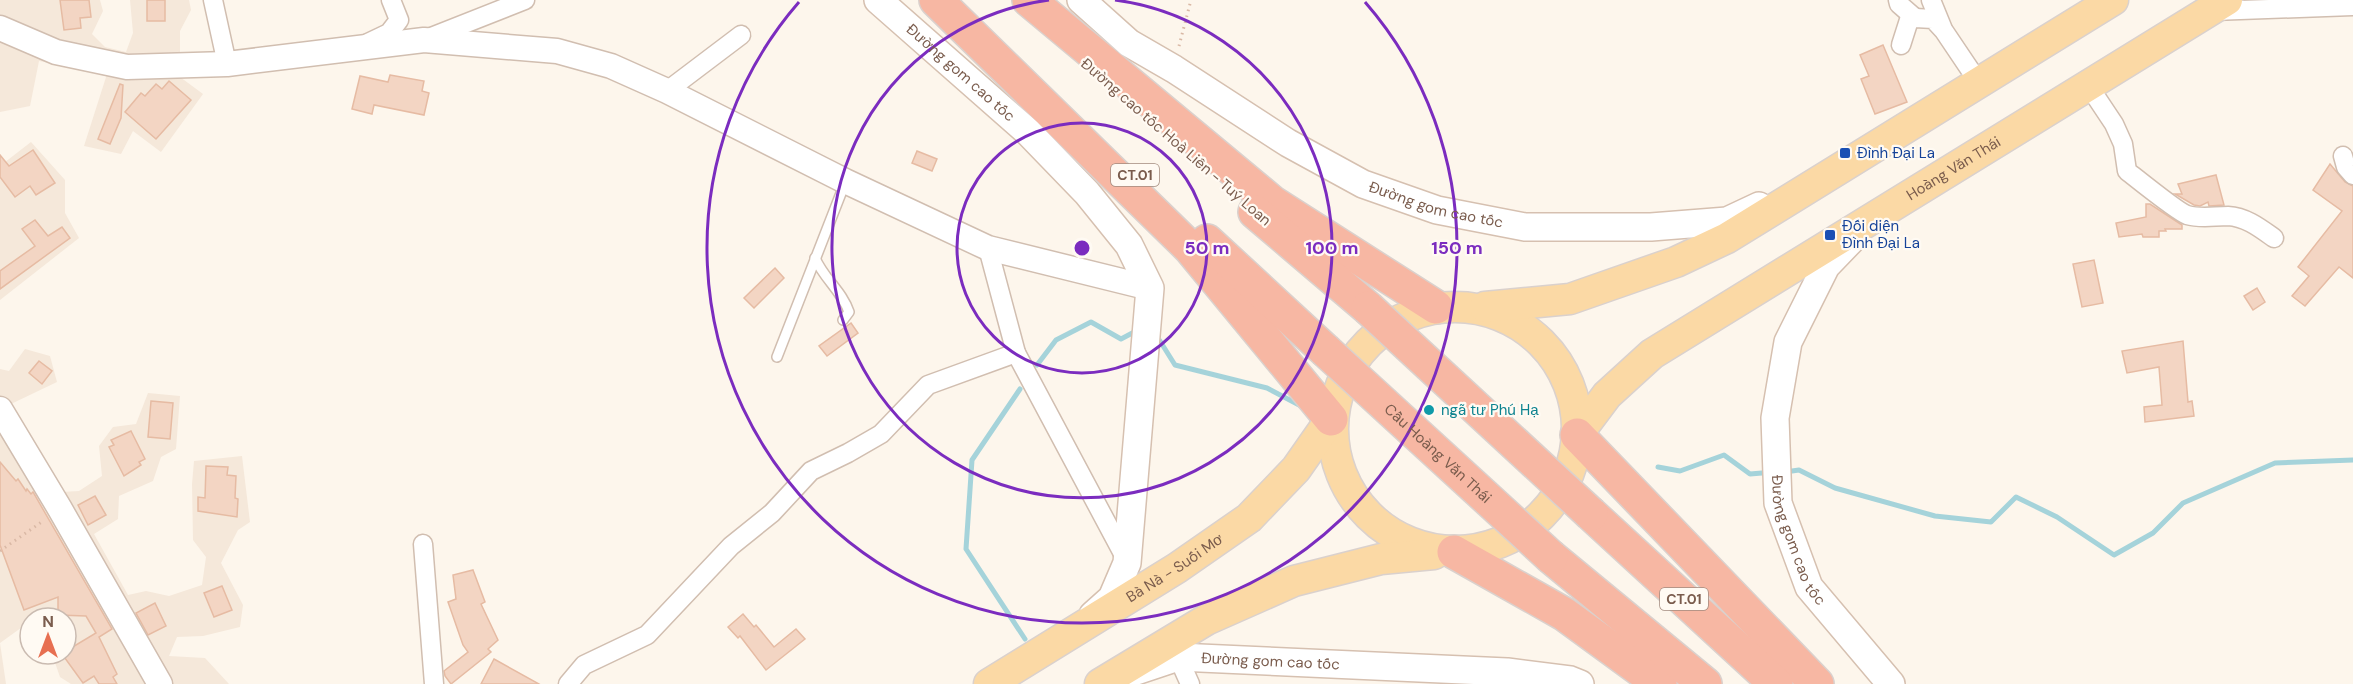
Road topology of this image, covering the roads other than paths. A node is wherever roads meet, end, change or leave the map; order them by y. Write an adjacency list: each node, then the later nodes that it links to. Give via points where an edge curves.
1 (213, 0): 22 (street)
2 (391, 0): 21 (street, via 399,20 389,33)
3 (525, 0): 19 (street)
4 (878, 0): 34 (main road, Đường gom cao tốc, via 1028,132 1087,193 1129,245)
5 (936, 0): 41 (highway, via 1190,248)
6 (945, 0): 56 (highway, Cầu Hoàng Văn Thái / CT.01, bridge, via 1551,557)
7 (1011, 0): 57 (highway, Đường cao tốc Hoà Liên - Tuý Loan / CT.01, bridge, via 1368,309)
8 (1029, 0): 35 (highway, via 1273,203)
9 (1081, 0): 27 (main road, Đường gom cao tốc, via 1129,43 1287,143 1363,184 1437,210 1525,227 1651,227 1727,220)
10 (1898, 0): 15 (street)
11 (1931, 0): 17 (street)
12 (2113, 0): 23 (main road)
13 (2212, 4): 14 (street); 24 (main road, Hoàng Văn Thái)
14 (2353, 6)
15 (1915, 18): 17 (street, via 1933,19); 20 (street, via 1909,20)
16 (0, 28): 22 (street, via 56,52 127,68)
17 (1944, 31): 23 (street)
18 (741, 34): 25 (street)
19 (424, 40): 21 (street); 25 (street, via 557,51 611,66)
20 (1901, 45)
21 (356, 49): 22 (street)
22 (227, 64)
23 (1980, 83): 27 (main road)
24 (2088, 86): 30 (main road, Hoàng Văn Thái); 31 (street, via 2114,124 2123,144 2127,171 2137,180 2184,214 2199,218 2231,216 2253,223)
25 (667, 91): 29 (street)
26 (2343, 156): 28 (street)
27 (1837, 171): 36 (main road, via 1727,238 1676,262 1570,299)
28 (2353, 175)
29 (845, 181): 32 (street); 33 (lane)
30 (1874, 217): 42 (main road, Hoàng Văn Thái, via 1653,354 1607,395); 59 (main road, Đường gom cao tốc, via 1826,266 1788,342 1775,418 1778,503 1809,587)
31 (2274, 238)
32 (988, 248): 34 (street); 38 (street)
33 (815, 258): 37 (lane, via 820,271 844,299 849,312); 39 (lane)
34 (1150, 288): 45 (main road)
35 (1436, 307): 36 (main road); 41 (main road, via 1397,320 1364,345 1342,379)
36 (1477, 308): 42 (main road, via 1516,321 1548,347 1570,382 1579,419)
37 (843, 320)
38 (1016, 353): 45 (street); 51 (street, via 928,385 881,434 811,471 772,513 731,546 647,635 584,665)
39 (777, 357)
40 (0, 410): 49 (street)
41 (1331, 419): 44 (main road, via 1335,459 1351,496 1378,526 1414,545); 46 (main road, Bà Nà - Suối Mơ, via 1296,469 1249,518 1177,568)
42 (1577, 435): 44 (main road, via 1574,461 1557,498 1530,527 1494,546); 58 (highway)
43 (423, 544): 50 (street)
44 (1454, 552): 48 (main road, via 1381,560 1294,581 1206,620); 55 (highway, via 1564,614)
45 (1128, 562): 46 (main road, via 1112,598)
46 (1078, 628): 52 (main road, Bà Nà - Suối Mơ)
47 (1178, 657): 48 (main road, Đường gom cao tốc); 53 (street); 54 (main road, Đường gom cao tốc, via 1507,672)
48 (1103, 682)
49 (160, 684)
50 (434, 684)
51 (568, 684)
52 (990, 684)
53 (1190, 684)
54 (1580, 684)
55 (1660, 684)
56 (1705, 684)
57 (1776, 684)
58 (1817, 684)
59 (1891, 684)

